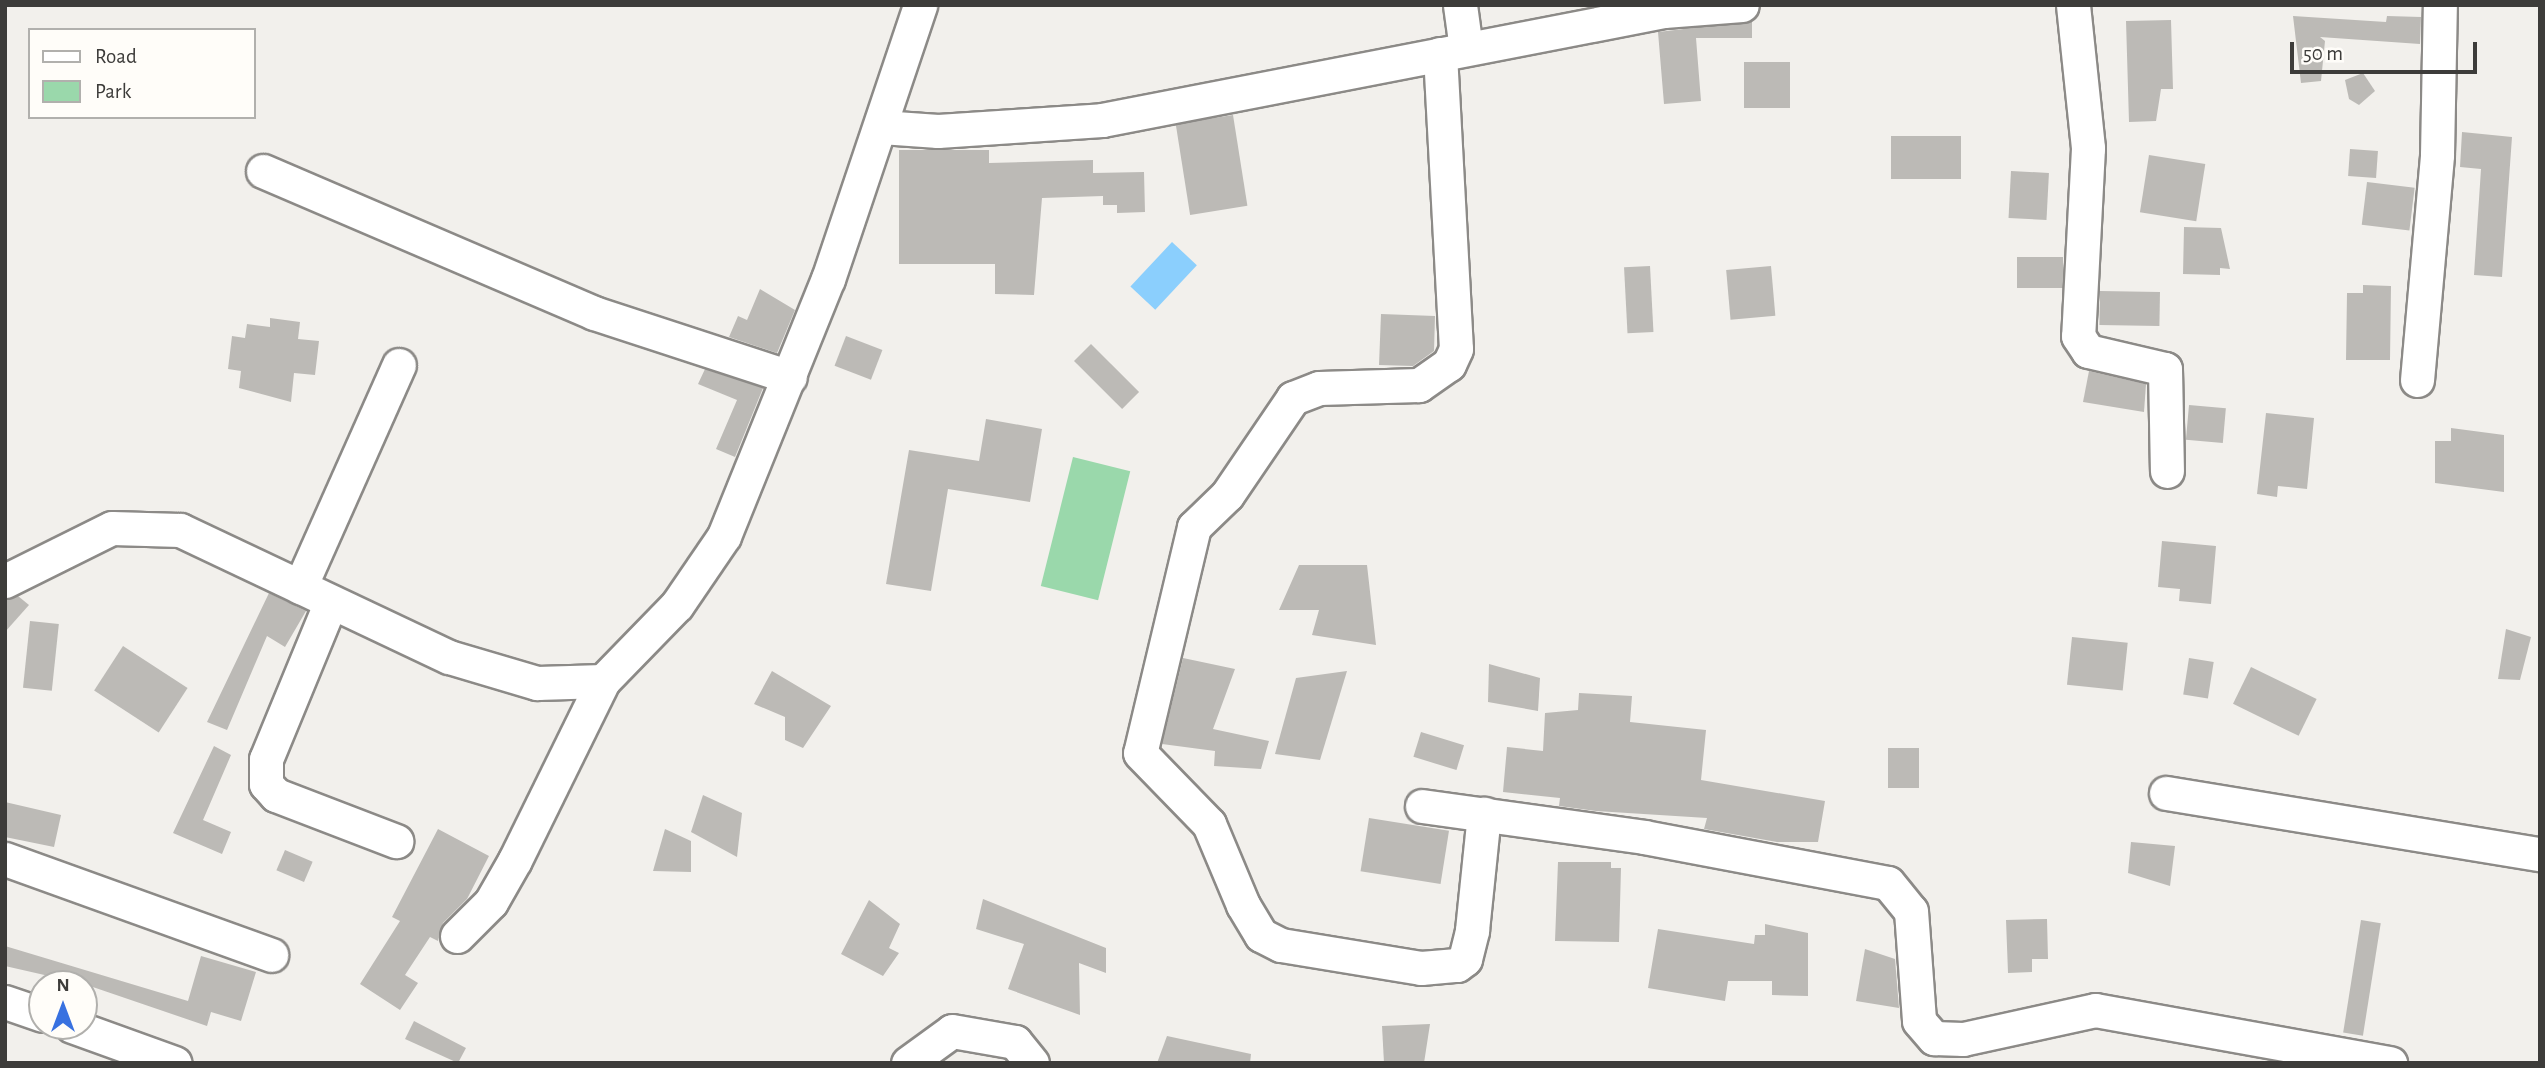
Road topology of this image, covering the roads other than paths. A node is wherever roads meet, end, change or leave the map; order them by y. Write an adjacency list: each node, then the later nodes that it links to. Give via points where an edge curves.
1 (920, 5): 8 (street)
2 (1460, 5): 7 (street)
3 (1742, 5): 6 (street)
4 (2073, 5): 13 (street, via 2088,148 2077,336 2088,351 2165,369)
5 (2441, 5): 12 (street, via 2437,155)
6 (1664, 8): 7 (street)
7 (1453, 52): 8 (street, via 1102,120 938,131); 20 (street, via 1456,349 1450,364 1419,385 1319,388 1293,398 1227,495 1194,527 1140,753 1209,824 1242,905 1261,935 1281,945 1421,968 1457,965 1465,959 1472,930)
8 (881, 127): 11 (street)
9 (262, 171): 11 (street, via 594,313)
10 (399, 365): 15 (street)
11 (790, 376): 17 (street, via 712,558 677,605)
12 (2417, 380)
13 (2167, 471)
14 (5, 581): 15 (street, via 105,531 142,526 199,536)
15 (300, 587): 16 (street)
16 (330, 604): 17 (street, via 449,657 517,679 561,686); 21 (street, via 266,759 266,784 276,795)
17 (603, 681): 24 (street, via 491,902)
18 (2166, 793): 22 (street)
19 (1422, 806): 20 (street)
20 (1484, 814): 32 (street, via 1888,883 1911,911 1919,1021 1934,1038 1963,1039 2095,1010)
21 (396, 841)
22 (2540, 854)
23 (5, 859): 25 (street)
24 (457, 936)
25 (271, 955)
26 (5, 1002): 27 (street)
27 (28, 1010)
28 (98, 1035): 29 (street)
29 (175, 1063)
30 (908, 1063): 31 (street, via 952,1031 1015,1042)
31 (1032, 1063)
32 (2390, 1063)

